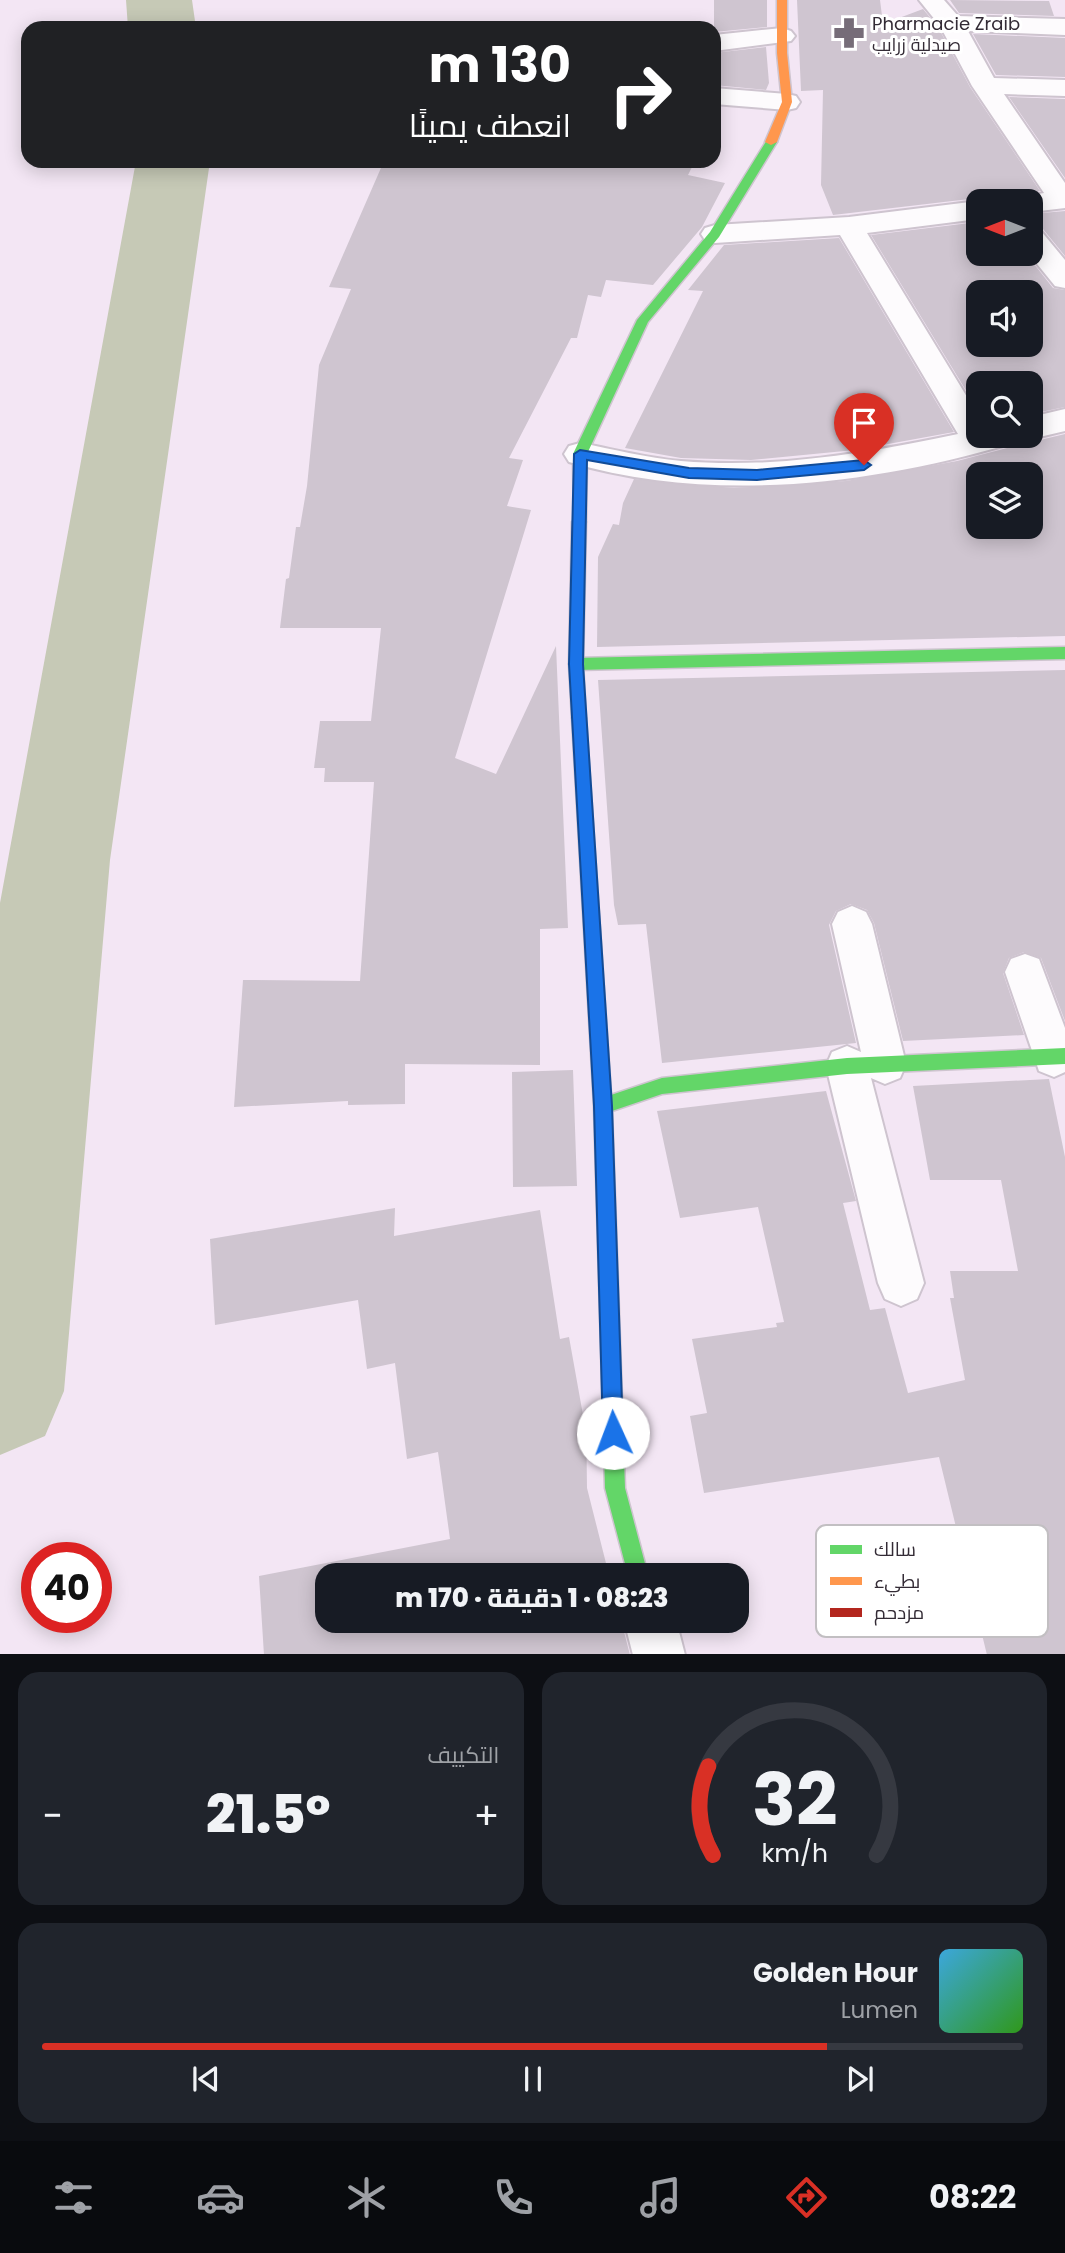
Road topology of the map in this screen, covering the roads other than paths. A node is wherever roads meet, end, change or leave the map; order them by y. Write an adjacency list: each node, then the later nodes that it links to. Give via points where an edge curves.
1 (782, 0): 5 (street)
2 (931, 0): 3 (street)
3 (951, 23): 4 (street); 7 (street)
4 (1065, 27)
5 (782, 36): 6 (street); 10 (street)
6 (721, 42)
7 (985, 86): 8 (street); 11 (street)
8 (1065, 88)
9 (721, 97): 10 (street)
10 (787, 102): 17 (street, via 767,151)
11 (1028, 150): 12 (street); 13 (street)
12 (1065, 150)
13 (1064, 200): 14 (street)
14 (1043, 202)
15 (966, 211): 16 (street)
16 (849, 226): 17 (street); 20 (street)
17 (715, 234): 24 (street, via 643,320)
18 (1043, 252): 19 (street)
19 (1065, 279)
20 (966, 404)
21 (1065, 420): 22 (street)
22 (1043, 425)
23 (966, 443): 24 (street, via 864,465 757,475 689,473)
24 (580, 454): 26 (street)
25 (1065, 653): 26 (street)
26 (576, 664): 31 (street)
27 (852, 924): 30 (street)
28 (1024, 972): 29 (street)
29 (1060, 1057): 30 (street)
30 (866, 1065): 31 (street, via 662,1086); 32 (street)
31 (603, 1106): 33 (street, via 615,1488)
32 (901, 1283)
33 (635, 1563)
34 (653, 1633): 35 (street)
35 (659, 1654)

